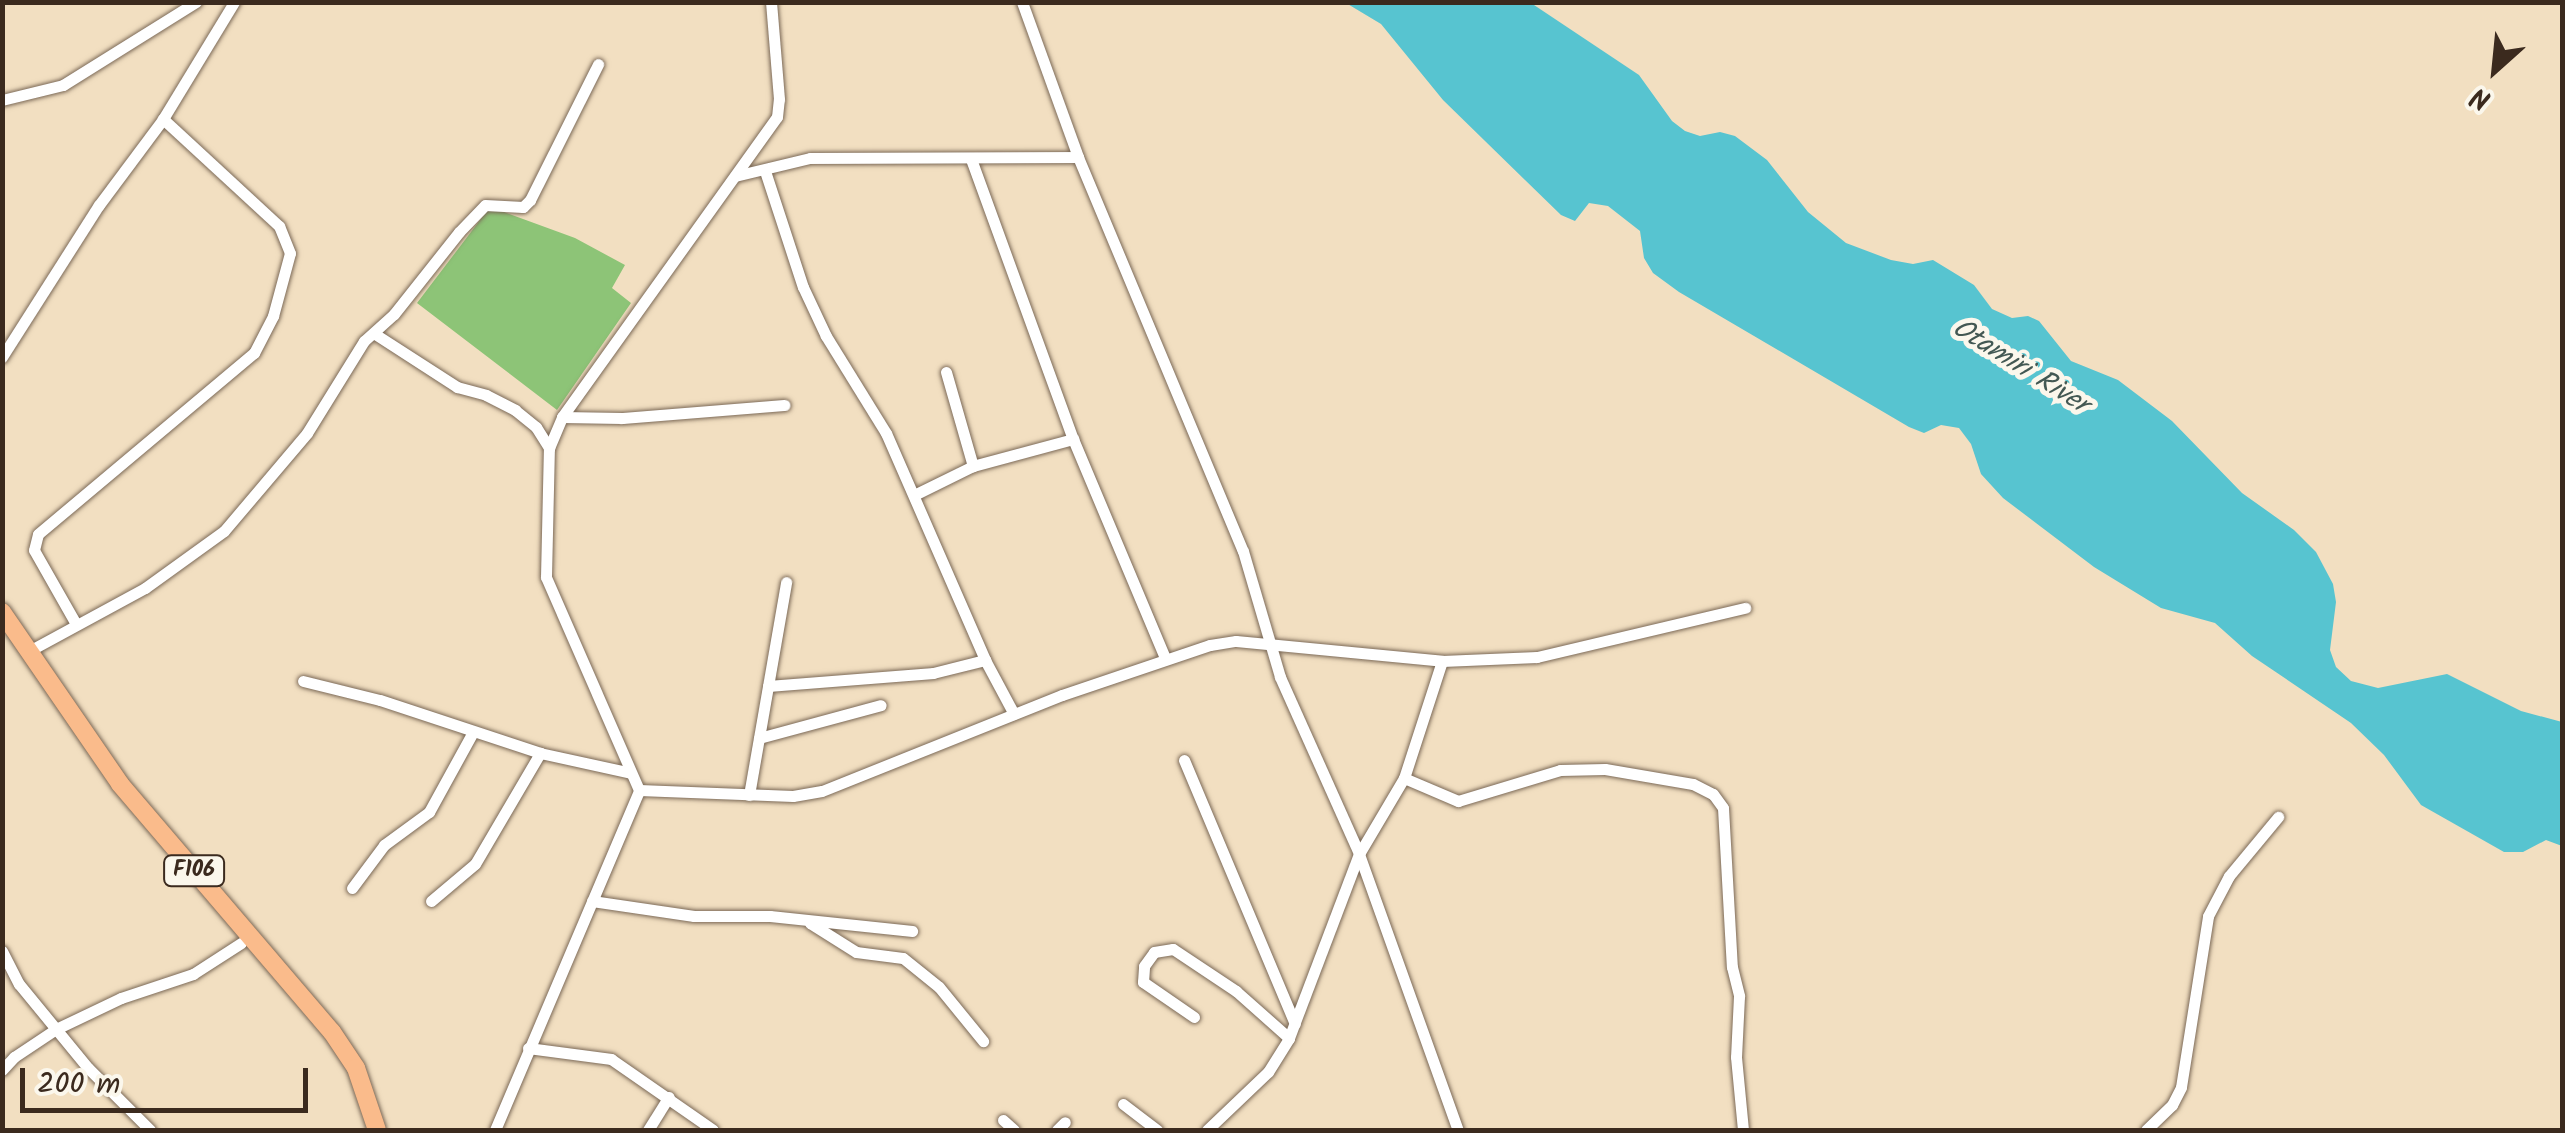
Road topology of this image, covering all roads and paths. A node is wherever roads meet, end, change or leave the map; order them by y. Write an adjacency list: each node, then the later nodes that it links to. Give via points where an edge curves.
1 (196, 2): 6 (street, via 63,85)
2 (234, 2): 7 (street)
3 (771, 2): 11 (street, via 779,108)
4 (1022, 2): 8 (street)
5 (598, 64): 12 (street, via 530,200 523,207 484,205)
6 (2, 100)
7 (163, 119): 13 (street, via 98,205); 24 (street, via 279,226 290,253 273,316 254,353 38,534 34,550)
8 (1078, 157): 9 (street); 26 (street, via 1243,551)
9 (972, 159): 10 (street, via 810,158); 17 (street)
10 (765, 171): 11 (street); 20 (street, via 803,287)
11 (734, 176): 16 (street)
12 (375, 334): 18 (street, via 457,387 515,410); 24 (street, via 364,341 307,433 224,531 145,588)
13 (2, 357)
14 (946, 372): 19 (street)
15 (784, 405): 16 (street)
16 (562, 417): 18 (street)
17 (1073, 439): 19 (street); 28 (street)
18 (550, 448): 39 (street, via 546,577)
19 (973, 466): 20 (street)
20 (914, 495): 29 (street)
21 (786, 582): 32 (street)
22 (1745, 608): 30 (street, via 1537,657)
23 (2, 612): 27 (main road, F106)
24 (76, 624): 27 (street)
25 (2, 632): 50 (main road, F106, via 111,790)
26 (1271, 644): 28 (street, via 1210,644); 30 (street); 44 (street)
27 (29, 650): 64 (main road, F106, via 120,784 332,1032 356,1068)
28 (1165, 658): 34 (street)
29 (985, 660): 32 (street, via 933,673); 34 (street)
30 (1442, 661): 40 (street)
31 (303, 682): 35 (street)
32 (768, 686): 36 (street)
33 (880, 705): 36 (street)
34 (1014, 714): 42 (street, via 822,791)
35 (473, 732): 37 (street); 45 (street, via 429,812 384,845)
36 (759, 738): 42 (street)
37 (540, 753): 39 (street); 46 (street, via 476,864)
38 (1184, 760): 53 (street)
39 (631, 773): 41 (street)
40 (1404, 778): 44 (street); 72 (street, via 1458,801 1560,770 1605,768 1693,784 1713,794 1724,808)
41 (639, 790): 42 (street); 47 (street)
42 (748, 795)
43 (2278, 817): 73 (street, via 2238,863 2208,916 2181,1087)
44 (1359, 854): 53 (street); 71 (street)
45 (352, 888)
46 (431, 901)
47 (592, 902): 48 (street); 57 (street)
48 (810, 922): 49 (street); 56 (street, via 856,952 903,958 939,987)
49 (912, 930)
50 (241, 943): 54 (street, via 193,974); 63 (main road, F106, via 347,1073)
51 (2, 951): 54 (street)
52 (1194, 1017): 55 (street, via 1143,982 1154,952 1172,948)
53 (1295, 1024): 55 (street)
54 (56, 1029): 58 (street); 62 (street)
55 (1289, 1038): 70 (street, via 1268,1072)
56 (982, 1040)
57 (528, 1048): 59 (street, via 611,1059); 65 (street)
58 (2, 1070)
59 (668, 1097): 66 (street); 67 (street)
60 (1123, 1104): 69 (street)
61 (1002, 1120): 68 (street)
62 (150, 1130)
63 (366, 1130)
64 (377, 1130)
65 (495, 1130)
66 (648, 1130)
67 (713, 1130)
68 (1014, 1130)
69 (1157, 1130)
70 (1207, 1130)
71 (1458, 1130)
72 (1743, 1130)
73 (2146, 1130)

